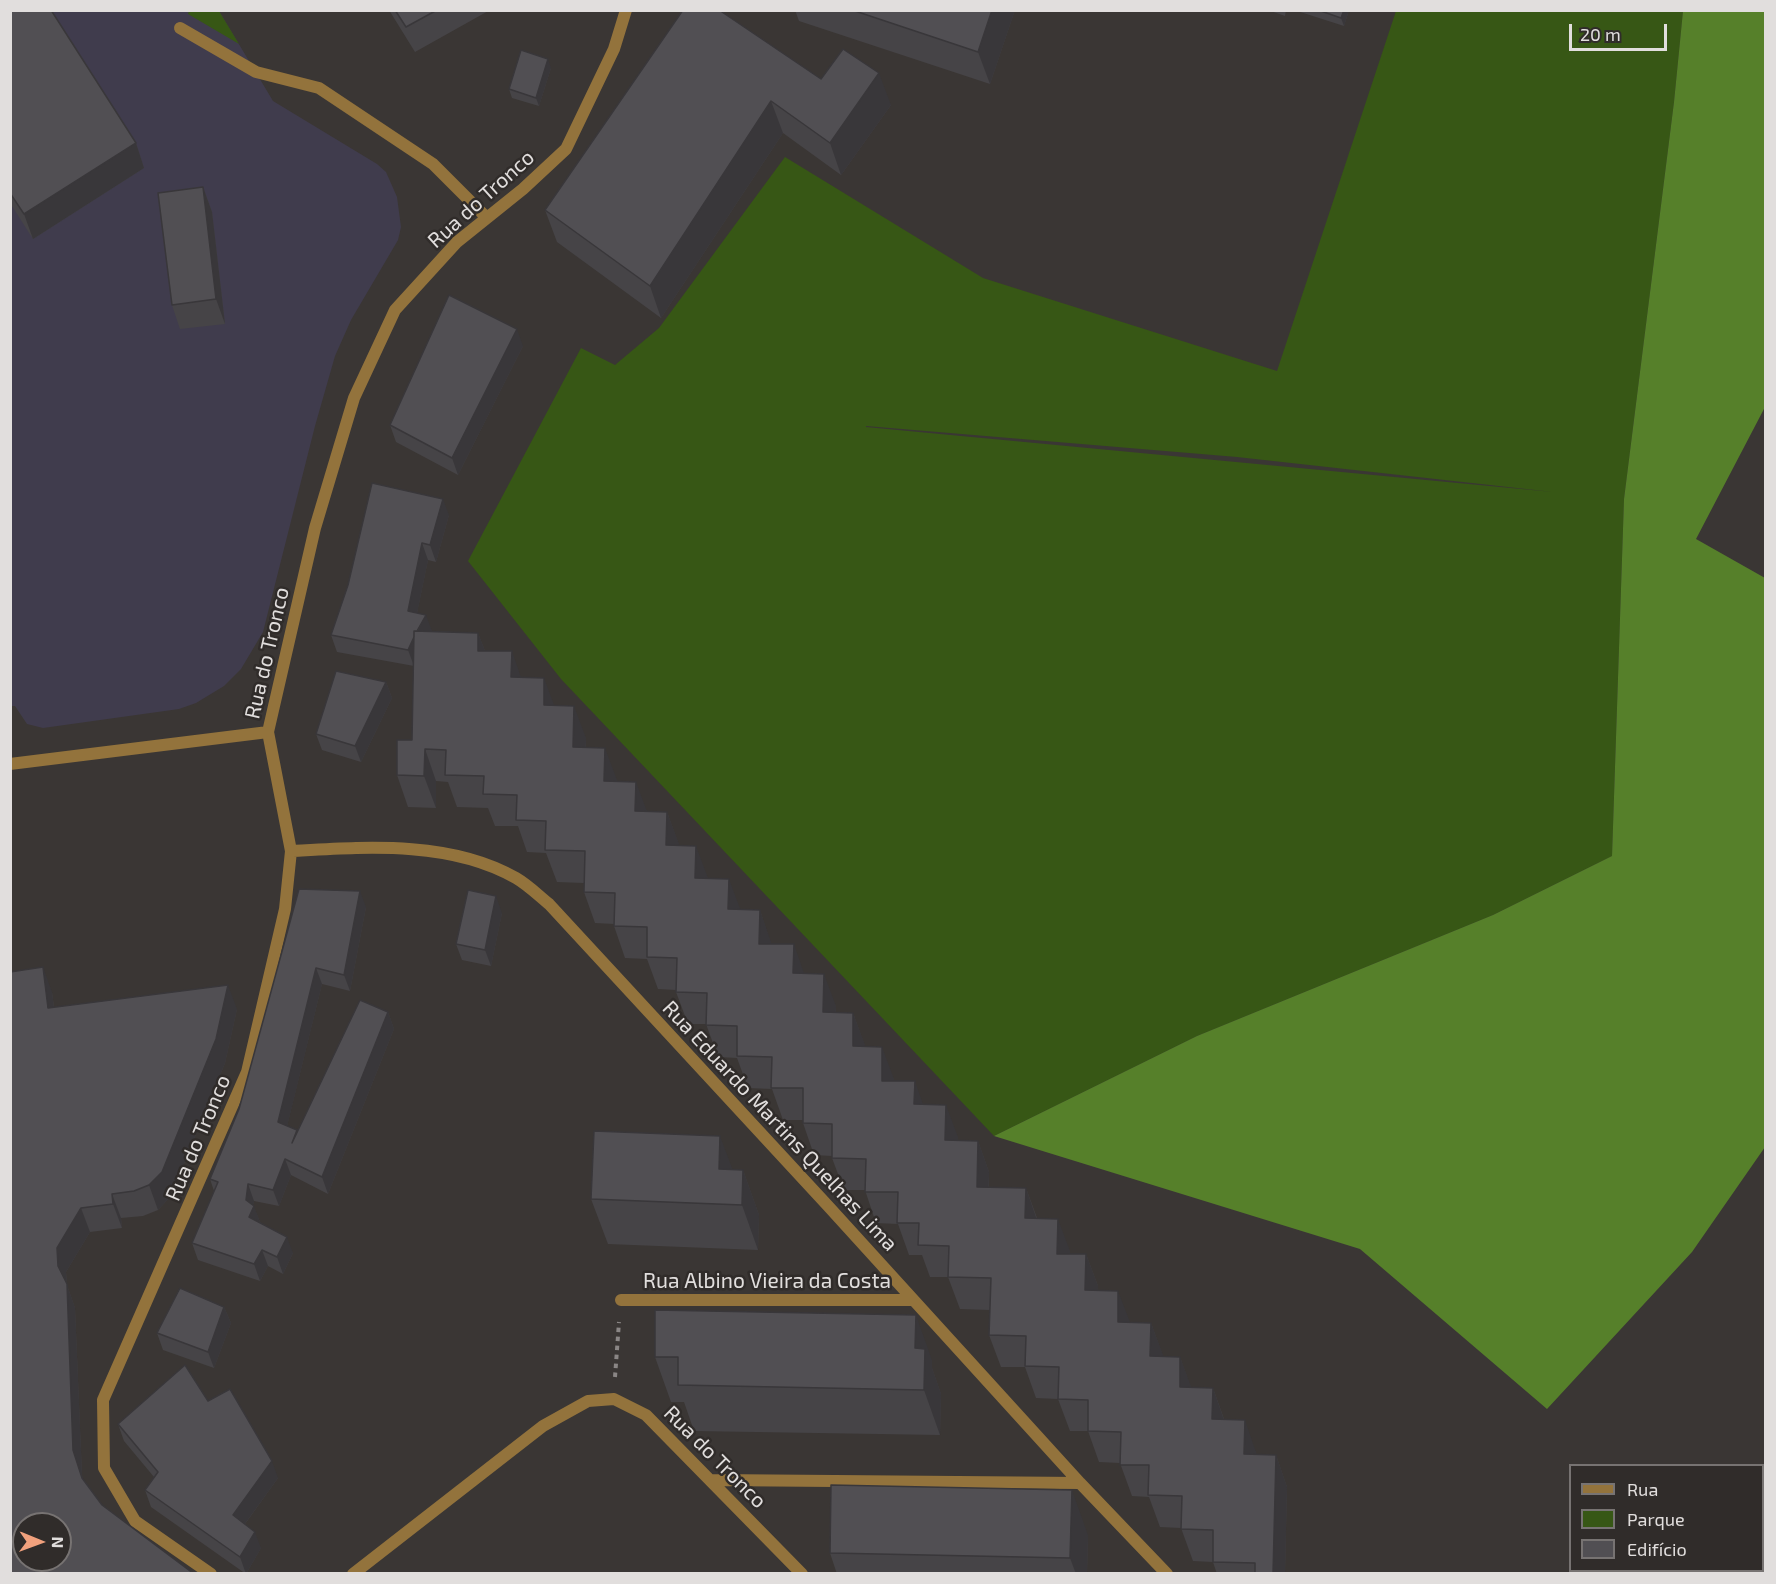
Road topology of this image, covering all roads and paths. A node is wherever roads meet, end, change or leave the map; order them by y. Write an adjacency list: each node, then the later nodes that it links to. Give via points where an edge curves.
1 (626, 10): 3 (street, Rua do Tronco, via 614,49 566,149)
2 (180, 28): 3 (street, via 256,72 319,88 433,164)
3 (486, 217): 4 (street, Rua do Tronco, via 457,242 396,310 354,398 315,528)
4 (268, 732): 5 (street); 6 (street, Rua do Tronco)
5 (10, 764)
6 (291, 851): 8 (street, Rua Eduardo Martins Quelhas Lima, via 429,850 475,860 517,878 549,903); 12 (street, Rua do Tronco, via 285,909 247,1072 103,1400 104,1467 135,1521)
7 (621, 1300): 8 (street, Rua Albino Vieira da Costa); 9 (path)
8 (913, 1300): 11 (street, Rua Eduardo Martins Quelhas Lima)
9 (614, 1399): 10 (street, Rua do Tronco, via 646,1415); 13 (street, via 588,1401 543,1426)
10 (712, 1480): 11 (street); 14 (street, Rua do Tronco)
11 (1080, 1483): 15 (street, Rua Eduardo Martins Quelhas Lima)
12 (212, 1574)
13 (353, 1574)
14 (802, 1574)
15 (1167, 1574)

